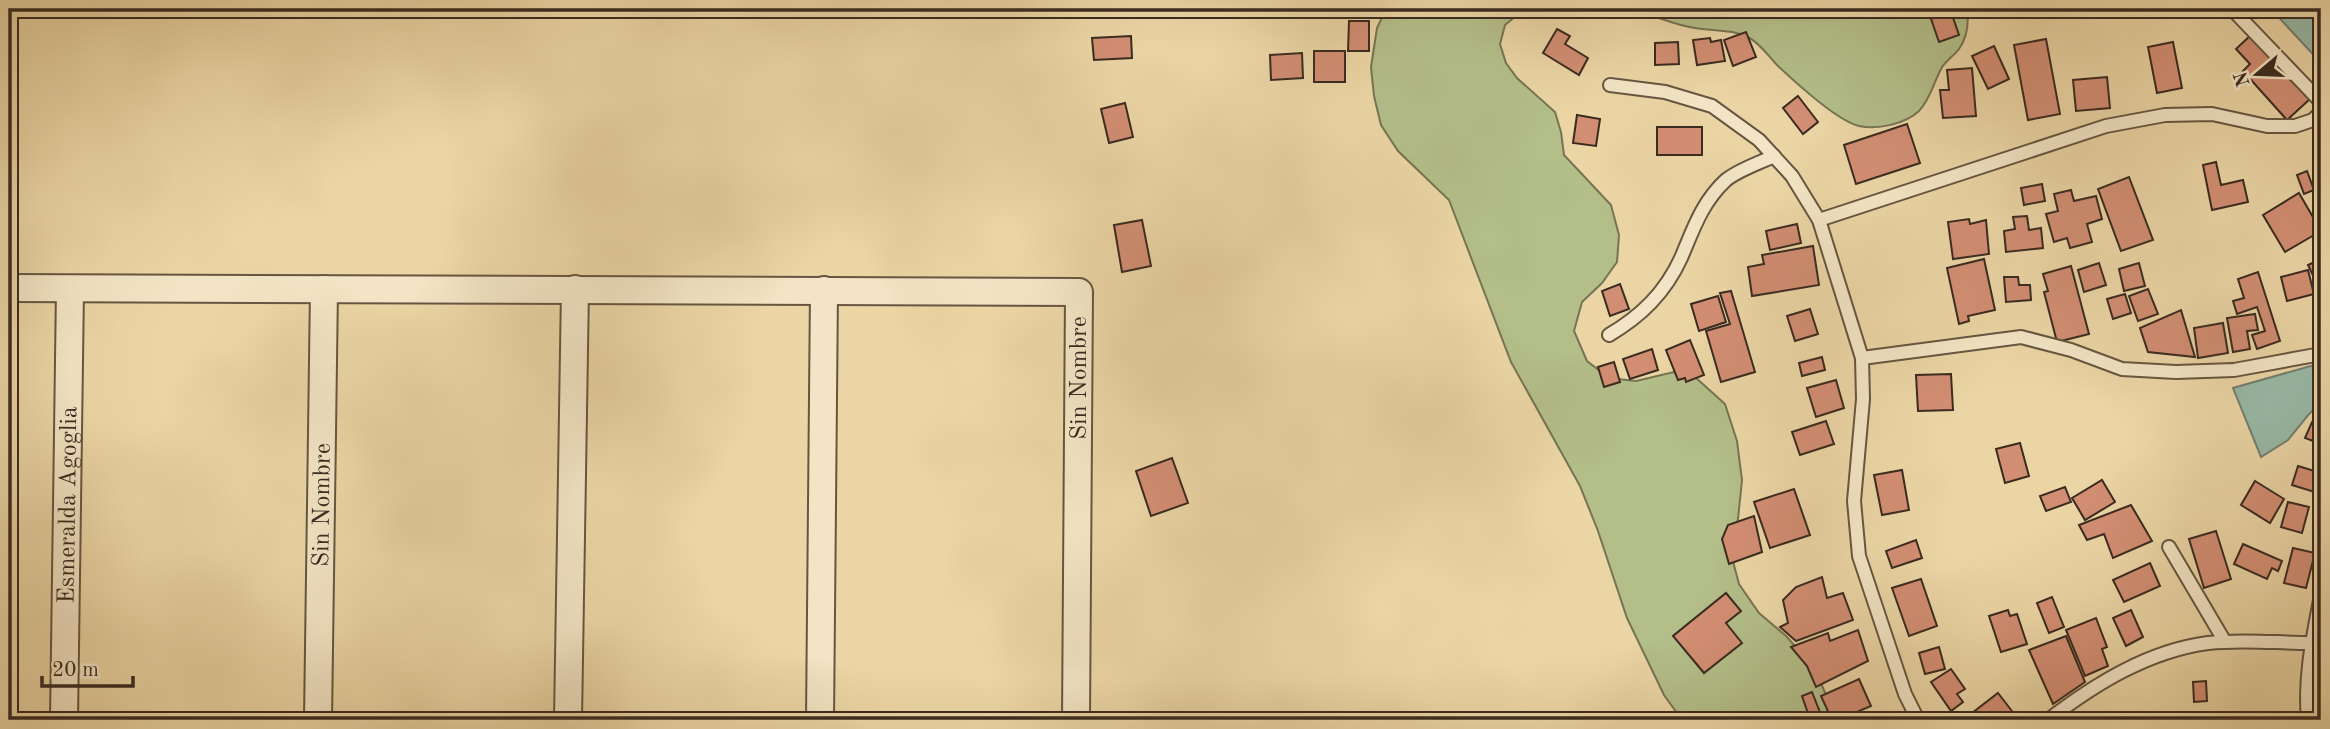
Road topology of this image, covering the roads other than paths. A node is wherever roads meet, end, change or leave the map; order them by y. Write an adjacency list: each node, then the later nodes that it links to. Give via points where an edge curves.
1 (2232, 9): 3 (lane)
2 (1610, 85): 5 (lane, via 1665,92 1712,106)
3 (2321, 102)
4 (2321, 112): 6 (lane, via 2295,126 2267,126 2212,114 2106,126)
5 (1774, 156): 6 (lane); 12 (lane, via 1727,179 1699,213 1658,298)
6 (1819, 220): 14 (lane)
7 (9, 288): 8 (street, Sin Nombre)
8 (70, 289): 9 (street, Sin Nombre); 19 (street, Esmeralda Agoglia)
9 (324, 289): 10 (street, Sin Nombre); 20 (street, Sin Nombre)
10 (575, 289): 11 (street, Sin Nombre); 21 (street)
11 (824, 290): 22 (street); 23 (street, Sin Nombre, via 1079,292)
12 (1609, 335)
13 (2321, 354): 14 (lane, via 2234,370 2122,369 2021,337)
14 (1862, 358): 24 (lane, via 1854,501 1859,556)
15 (2169, 547): 17 (lane)
16 (2321, 595): 18 (lane)
17 (2225, 642): 18 (lane); 25 (lane, via 2168,652 2125,670)
18 (2311, 643): 26 (lane)
19 (64, 720)
20 (318, 720)
21 (568, 720)
22 (820, 720)
23 (1076, 720)
24 (1918, 720)
25 (2048, 720)
26 (2308, 720)

